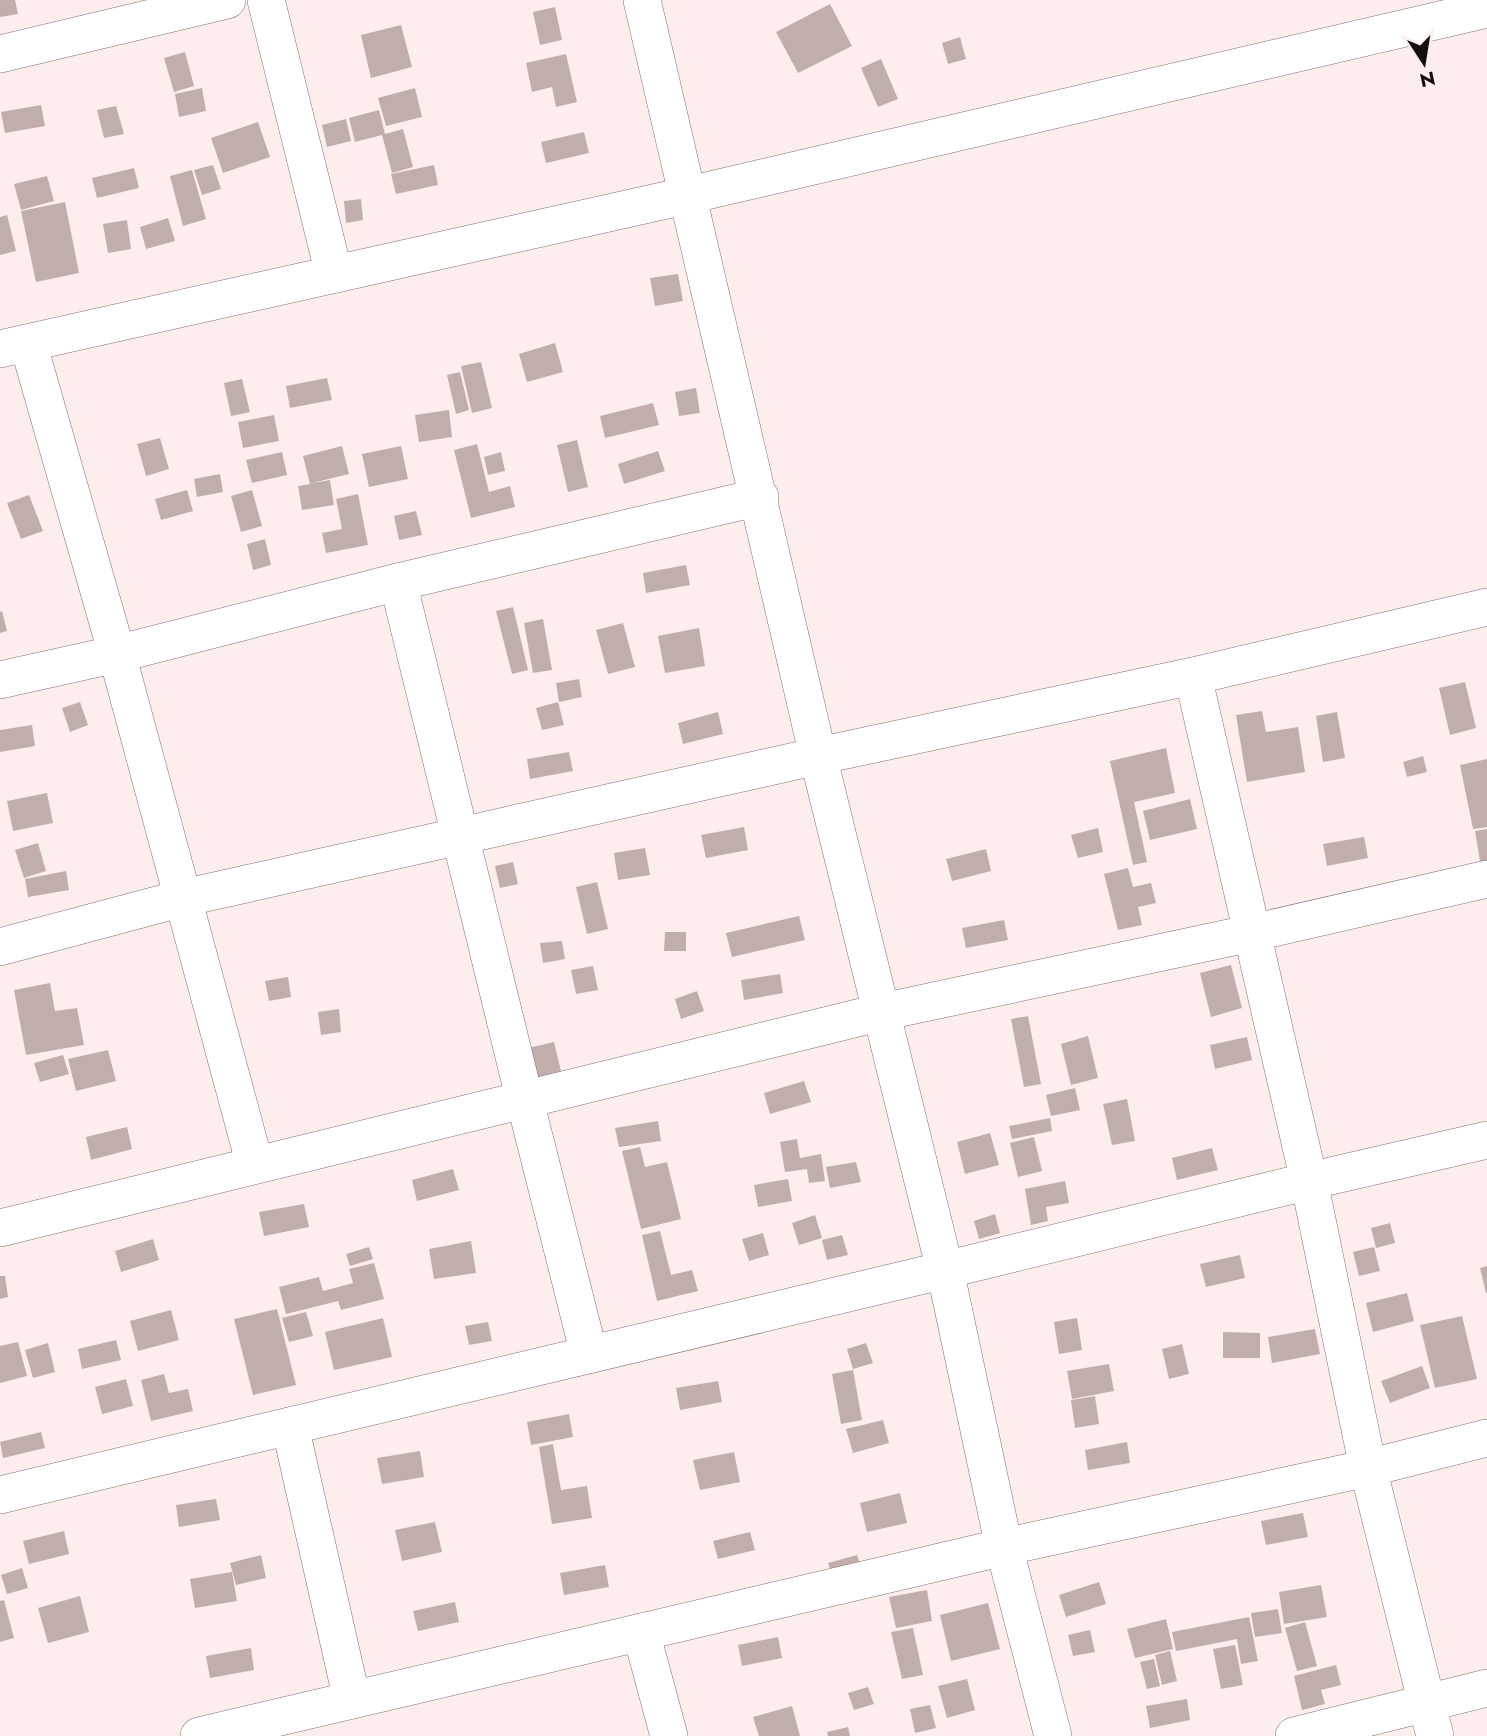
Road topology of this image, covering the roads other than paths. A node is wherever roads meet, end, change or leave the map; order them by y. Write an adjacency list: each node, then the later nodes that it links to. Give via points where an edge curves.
1 (227, 0): 5 (street)
2 (266, 0): 7 (street)
3 (642, 0): 6 (street)
4 (1487, 9): 6 (street)
5 (0, 54)
6 (689, 195): 7 (street); 9 (street)
7 (334, 274): 8 (street)
8 (14, 346): 12 (street)
9 (760, 497): 10 (street); 15 (street)
10 (398, 582): 12 (street); 16 (street)
11 (1487, 607): 13 (street)
12 (117, 654): 14 (street); 18 (street)
13 (1194, 676): 15 (street); 19 (street)
14 (0, 680)
15 (818, 756): 16 (street); 21 (street)
16 (461, 835): 18 (street); 22 (street)
17 (1487, 879): 19 (street)
18 (183, 898): 20 (street); 24 (street)
19 (1252, 933): 21 (street); 25 (street)
20 (0, 947)
21 (882, 1012): 22 (street); 27 (street)
22 (525, 1101): 24 (street); 28 (street)
23 (1487, 1140): 25 (street)
24 (255, 1166): 26 (street)
25 (1309, 1181): 27 (street); 31 (street)
26 (0, 1228)
27 (945, 1270): 28 (street); 33 (street)
28 (589, 1354): 29 (street)
29 (290, 1426): 32 (street); 36 (street)
30 (1487, 1438): 31 (street)
31 (1368, 1468): 33 (street); 37 (street)
32 (0, 1495)
33 (1003, 1547): 34 (street); 40 (street)
34 (641, 1632): 36 (street); 39 (street)
35 (1487, 1688): 37 (street)
36 (352, 1700): 38 (street)
37 (1431, 1719): 41 (street)
38 (198, 1736)
39 (669, 1736)
40 (1053, 1736)
41 (1294, 1736)

